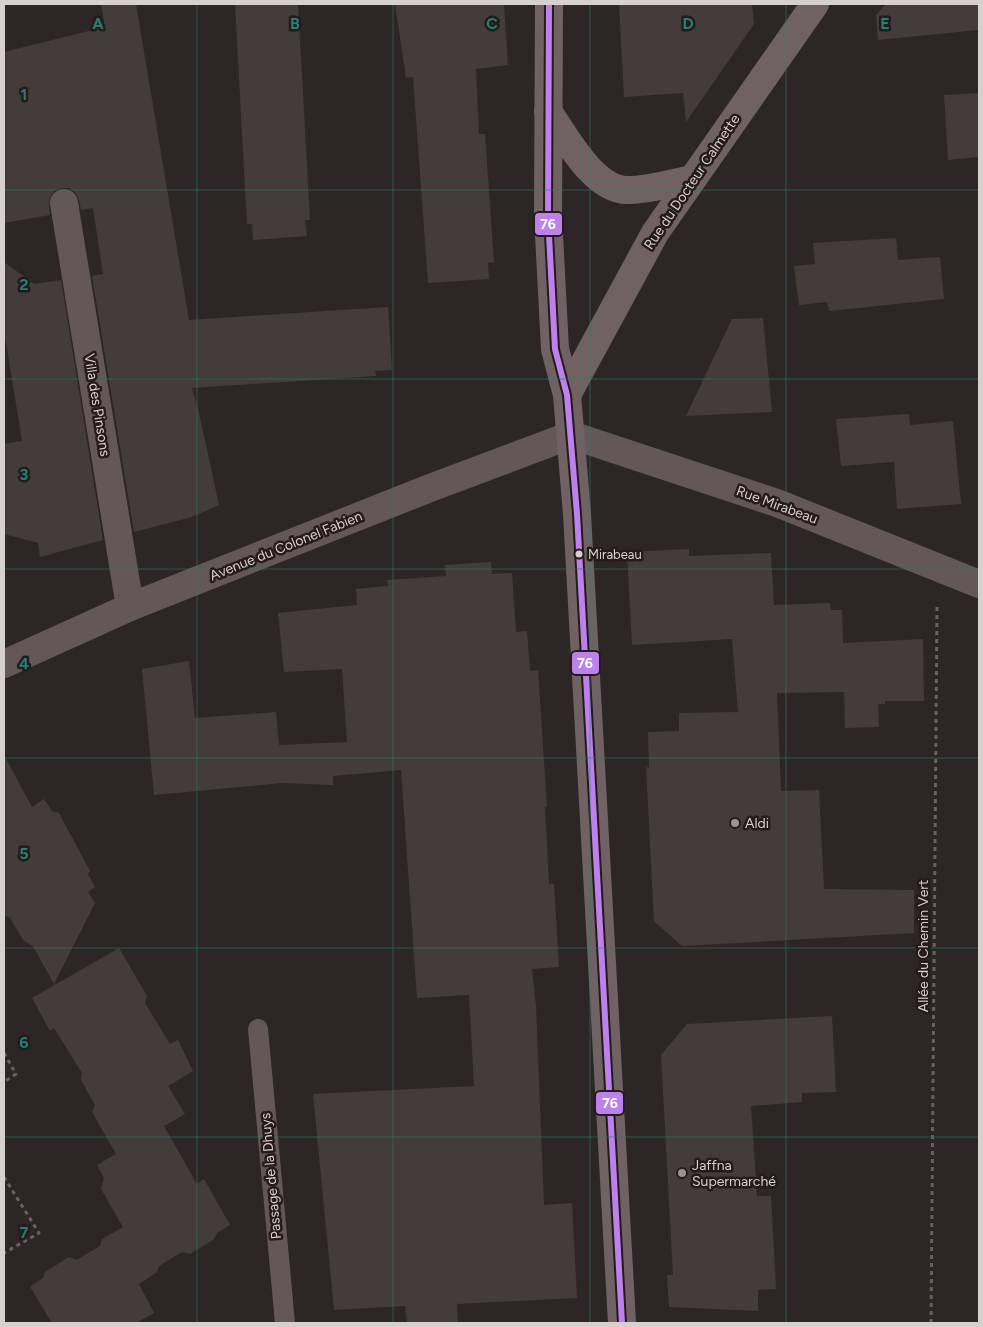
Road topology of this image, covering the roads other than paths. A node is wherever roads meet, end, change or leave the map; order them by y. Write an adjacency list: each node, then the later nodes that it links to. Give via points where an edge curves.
1 (549, 4): 3 (main road)
2 (815, 4): 4 (main road, Rue du Docteur Calmette)
3 (548, 112): 4 (main road, via 591,173 606,184 626,191); 6 (main road, via 548,216 555,349)
4 (692, 179): 6 (main road, Rue du Docteur Calmette, via 655,233)
5 (64, 203): 9 (street, Villa des Pinsons)
6 (567, 395): 7 (main road)
7 (571, 435): 8 (street, Rue Mirabeau, via 777,503); 9 (street, Avenue du Colonel Fabien); 13 (main road)
8 (979, 584)
9 (130, 607): 10 (street, Avenue du Colonel Fabien)
10 (4, 664)
11 (258, 1029): 12 (lane, Passage de la Dhuys)
12 (285, 1323)
13 (622, 1323)

